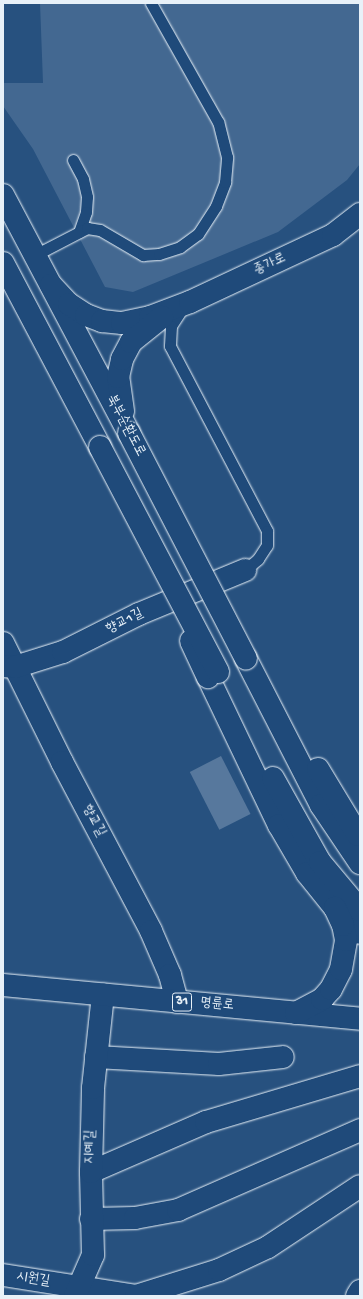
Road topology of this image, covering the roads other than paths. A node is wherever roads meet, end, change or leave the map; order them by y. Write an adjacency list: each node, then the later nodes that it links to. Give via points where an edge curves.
1 (151, 3): 5 (lane, via 218,122 227,157 225,182 208,222 198,234 180,247 158,254 143,255 100,230 87,228)
2 (74, 160): 5 (lane, via 87,197 86,212)
3 (3, 195): 6 (street, 북부순환도로)
4 (360, 214): 9 (street, 종가로, via 333,235)
5 (79, 232): 6 (lane)
6 (35, 255): 8 (street, 북부순환도로)
7 (3, 263): 15 (street, bridge, via 100,446)
8 (51, 285): 9 (street, via 70,304 102,321 122,323); 10 (street, 북부순환도로)
9 (182, 305): 10 (street, via 151,323 131,342 122,359 118,377 120,400); 11 (lane, via 171,326 170,346 267,532 267,545 258,559)
10 (129, 433): 13 (street, 북부순환도로, bridge)
11 (245, 570): 14 (street, 향교1길, via 139,614 63,652)
12 (3, 643): 14 (street, 향교길)
13 (250, 657): 16 (street); 17 (street, via 321,805)
14 (9, 667): 23 (street, 향교길, via 151,931 170,975)
15 (213, 675): 18 (street, via 279,825 307,873); 19 (street, via 320,862)
16 (360, 838)
17 (360, 863)
18 (335, 908): 20 (street); 24 (street, via 343,924 346,940 342,969 322,999)
19 (360, 910)
20 (360, 933)
21 (3, 985): 22 (street, 명륜로 / 31)
22 (103, 994): 23 (street, 명륜로 / 31); 26 (street, 지예길)
23 (177, 1002): 24 (street, 명륜로 / 31)
24 (296, 1013): 25 (street, 명륜로 / 31)
25 (360, 1019)
26 (96, 1057): 27 (street, via 219,1064); 30 (street, 지예길)
27 (284, 1057)
28 (360, 1076): 30 (street, via 206,1122)
29 (360, 1130): 32 (street, via 178,1210 135,1218)
30 (91, 1172): 32 (street, 지예길)
31 (360, 1186): 36 (street, via 268,1247 219,1270)
32 (91, 1219): 35 (street, 지예길, via 93,1255)
33 (3, 1275): 35 (street, 시원길)
34 (360, 1291): 37 (street)
35 (78, 1292): 36 (street, 시원길)
36 (135, 1296)
37 (357, 1296)

